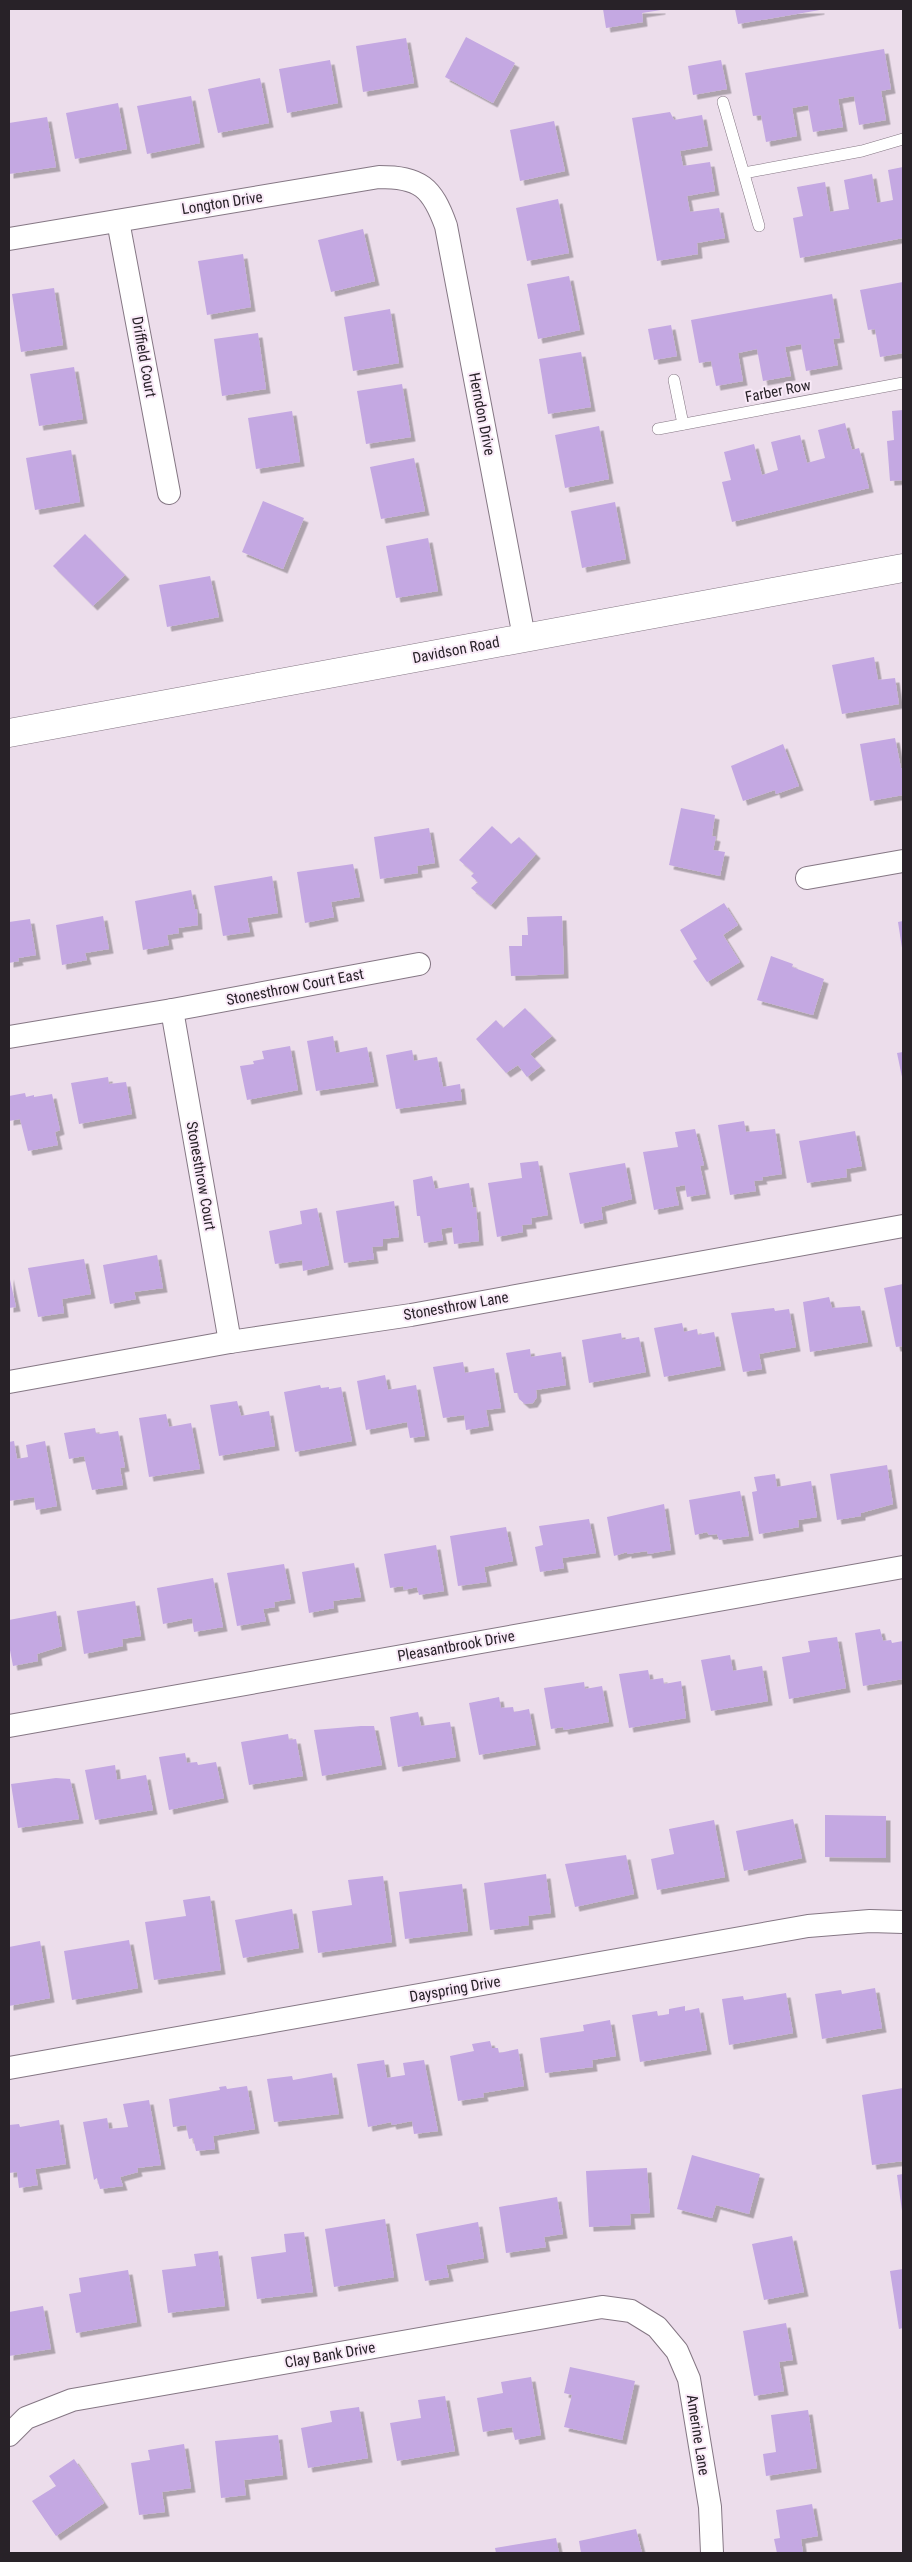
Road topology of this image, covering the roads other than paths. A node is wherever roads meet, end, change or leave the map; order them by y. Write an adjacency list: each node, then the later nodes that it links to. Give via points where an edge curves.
1 (723, 102): 3 (lane)
2 (903, 138): 3 (lane, via 862,151)
3 (744, 173): 6 (lane)
4 (431, 193): 5 (street, Longton Drive, via 419,183 402,177 379,177); 14 (street, Herndon Drive, via 446,226)
5 (118, 220): 7 (street, Longton Drive); 12 (street, Driffield Court)
6 (759, 226)
7 (9, 240)
8 (674, 380): 10 (lane)
9 (903, 383): 10 (lane, Farber Row)
10 (683, 424): 11 (lane, Farber Row)
11 (658, 429)
12 (169, 493)
13 (903, 568): 14 (main road, Davidson Road)
14 (524, 637): 15 (main road, Davidson Road)
15 (9, 733)
16 (903, 861): 17 (street)
17 (808, 878)
18 (419, 964): 19 (street, Stonesthrow Court East)
19 (172, 1010): 20 (street, Stonesthrow Court East); 22 (street, Stonesthrow Court)
20 (9, 1036)
21 (903, 1226): 22 (street, Stonesthrow Lane, via 411,1315)
22 (230, 1342): 23 (street, Stonesthrow Lane)
23 (9, 1382)
24 (903, 1567): 25 (street, Pleasantbrook Drive)
25 (9, 1726)
26 (903, 1922): 27 (street, Dayspring Drive, via 808,1926)
27 (9, 2068)
28 (656, 2326): 29 (street, Clay Bank Drive, via 631,2311 602,2307 72,2400 26,2418); 30 (street, Amerine Lane, via 677,2351 689,2380 710,2507)
29 (9, 2435)
30 (712, 2553)

